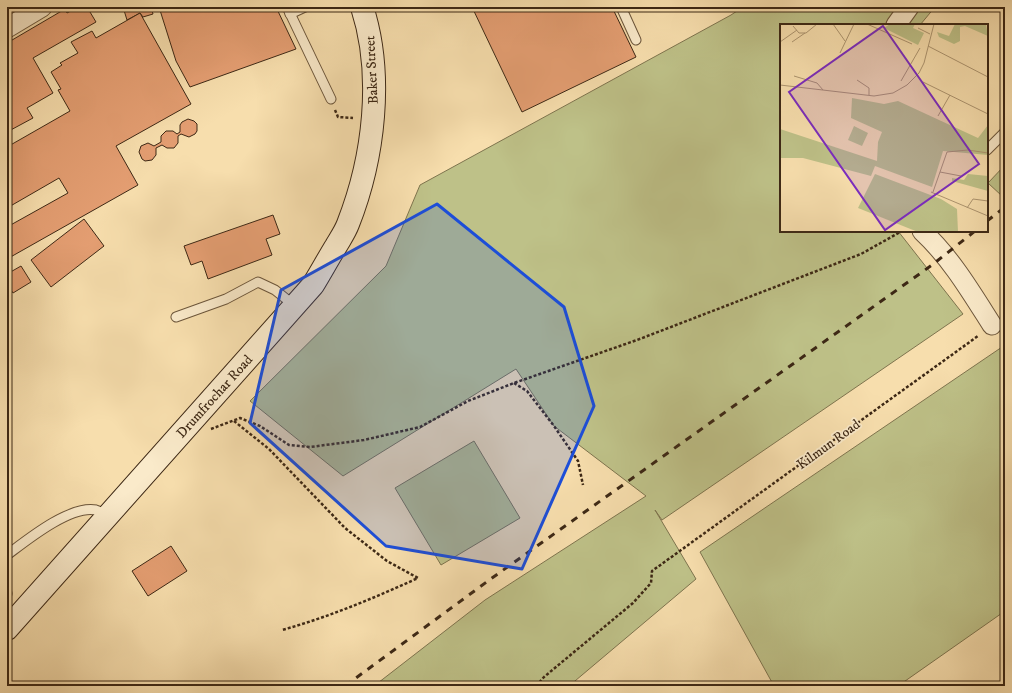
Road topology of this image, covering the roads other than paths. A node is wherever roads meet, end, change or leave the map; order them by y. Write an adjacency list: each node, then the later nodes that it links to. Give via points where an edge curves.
1 (42, 7): 8 (street)
2 (305, 7): 6 (lane)
3 (362, 7): 11 (main road, Baker Street, via 369,27 374,84)
4 (621, 7): 9 (lane)
5 (909, 7): 7 (street)
6 (288, 11): 10 (lane)
7 (897, 24)
8 (7, 28)
9 (636, 40)
10 (331, 99)
11 (371, 127): 15 (main road, Drumfrochar Road, via 362,182 347,226 313,285)
12 (1005, 132): 13 (lane)
13 (988, 149)
14 (923, 232): 17 (street, via 957,271)
15 (295, 306): 16 (lane, via 275,290 258,282 226,299); 18 (main road, Drumfrochar Road)
16 (176, 317)
17 (993, 325)
18 (108, 516): 19 (lane, via 97,510 78,512 53,522); 20 (main road, Drumfrochar Road)
19 (7, 555)
20 (10, 621)

